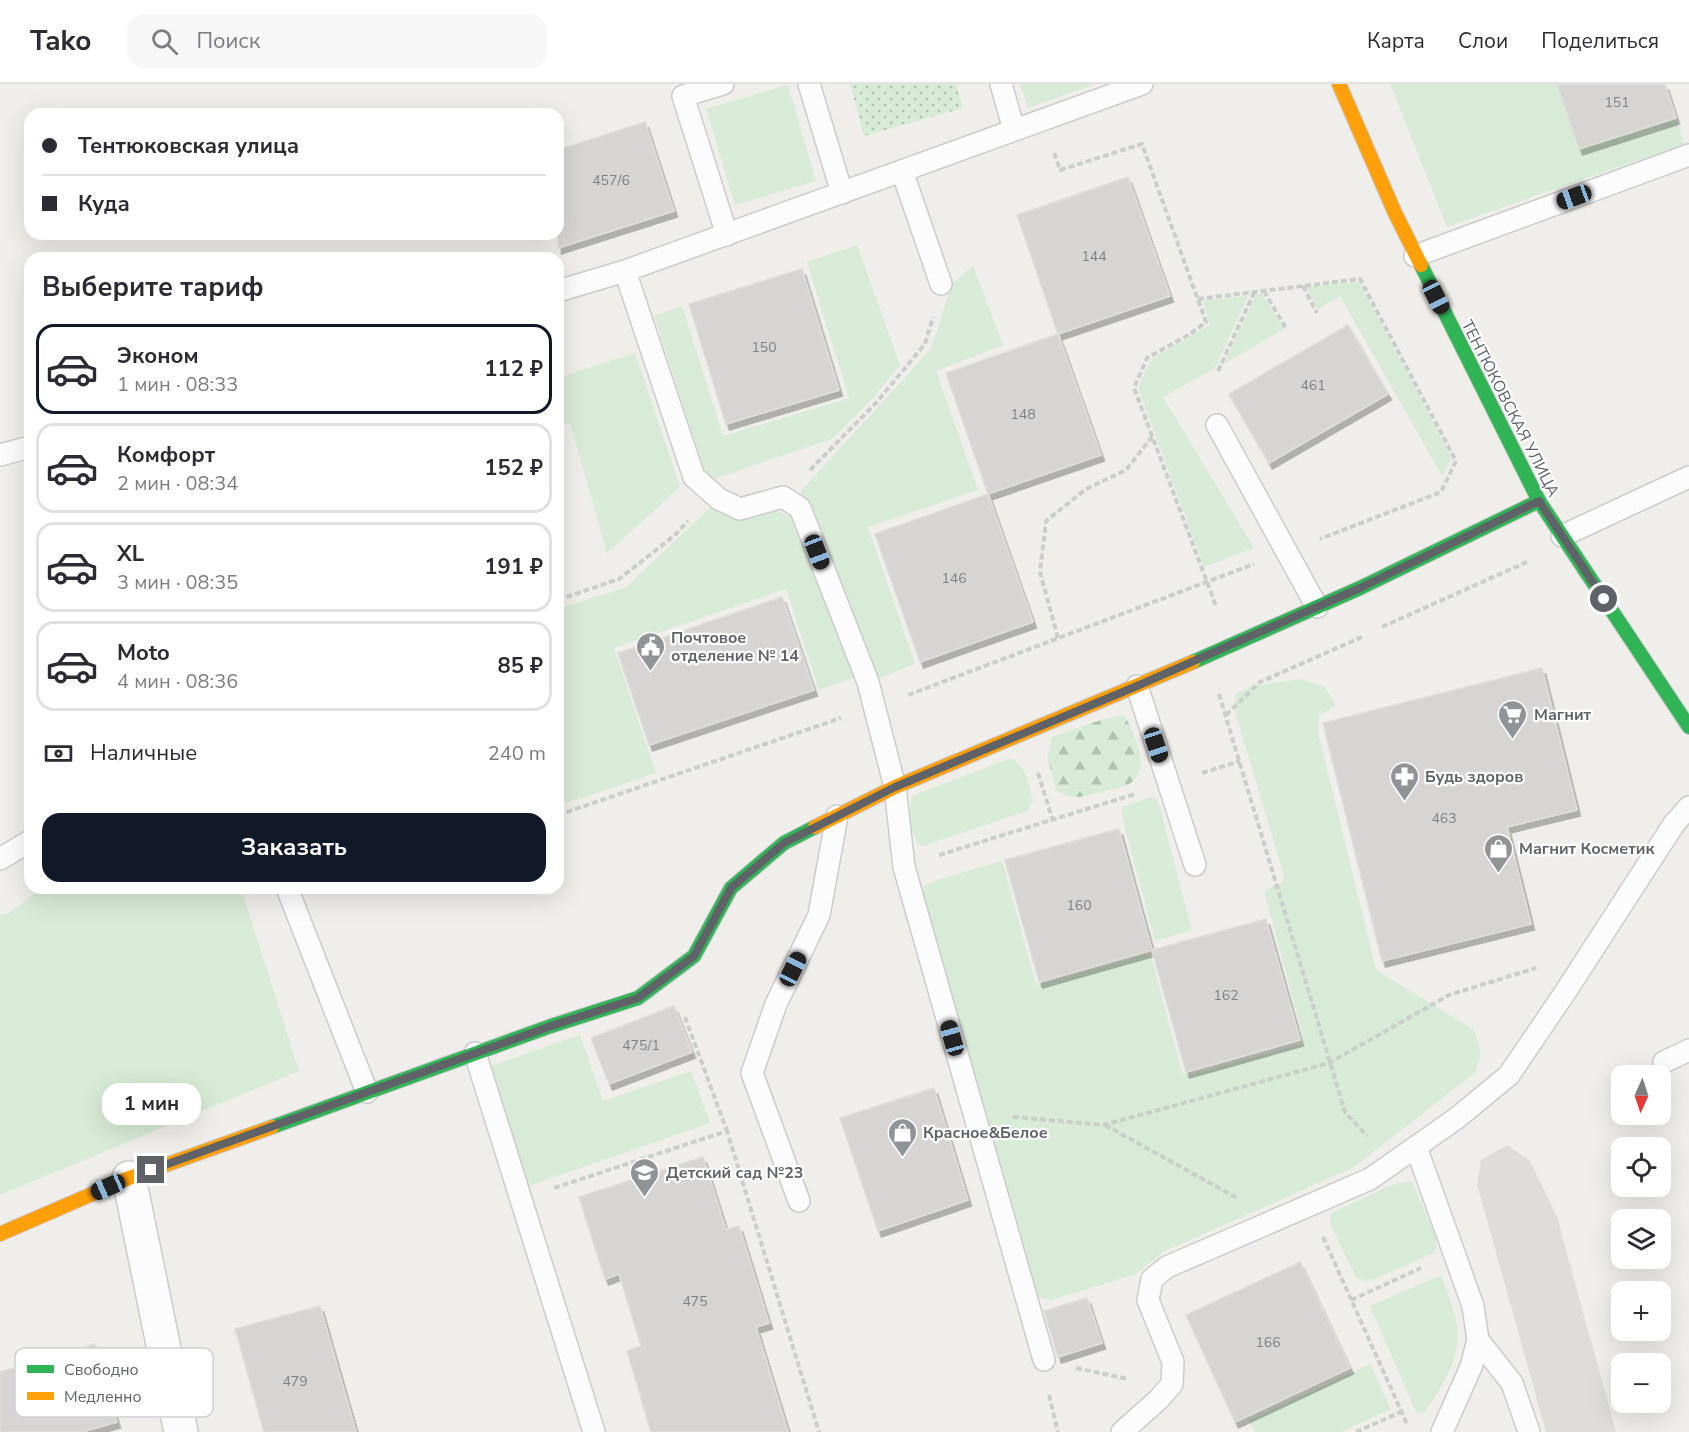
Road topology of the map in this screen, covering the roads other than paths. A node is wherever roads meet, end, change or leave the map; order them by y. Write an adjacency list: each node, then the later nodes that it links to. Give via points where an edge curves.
1 (723, 84): 10 (lane, via 683,96)
2 (809, 84): 9 (lane)
3 (1001, 84): 6 (lane)
4 (1142, 84): 6 (lane)
5 (1339, 84): 11 (street, ТЕНТЮКОВСКАЯ УЛИЦА)
6 (1014, 130): 8 (lane)
7 (1689, 155): 11 (lane)
8 (902, 171): 9 (lane); 13 (lane)
9 (842, 192): 10 (lane)
10 (727, 235): 12 (lane)
11 (1415, 256): 19 (street, ТЕНТЮКОВСКАЯ УЛИЦА)
12 (625, 271): 14 (lane); 24 (lane, via 694,477 719,500 740,508 783,497 800,508 868,682)
13 (941, 284)
14 (564, 289)
15 (1217, 425): 21 (lane)
16 (24, 449): 17 (lane)
17 (0, 455)
18 (1689, 477): 20 (lane)
19 (1539, 501): 20 (street, ТЕНТЮКОВСКАЯ УЛИЦА); 21 (street)
20 (1565, 540): 23 (street, ТЕНТЮКОВСКАЯ УЛИЦА)
21 (1317, 607): 22 (street)
22 (1137, 686): 24 (street); 29 (lane)
23 (1689, 727)
24 (895, 787): 26 (street); 41 (lane, via 904,867)
25 (1689, 807): 35 (lane, via 1509,1075)
26 (837, 816): 32 (street, via 784,843 731,888 694,956 638,998); 37 (lane, via 819,915 776,1004 753,1073)
27 (24, 845): 28 (lane)
28 (0, 859)
29 (1195, 865)
30 (289, 894): 34 (lane)
31 (1689, 1050): 33 (lane)
32 (476, 1053): 34 (street); 44 (lane)
33 (1664, 1062)
34 (366, 1092): 36 (street)
35 (1416, 1148): 39 (lane, via 1473,1306); 45 (lane, via 1370,1179 1167,1268 1152,1279 1148,1300 1173,1362 1172,1384)
36 (129, 1178): 38 (street); 40 (street)
37 (799, 1201)
38 (0, 1234)
39 (1478, 1340): 46 (lane, via 1471,1367); 47 (lane, via 1512,1383)
40 (164, 1348)
41 (1044, 1360)
42 (178, 1417): 43 (street)
43 (181, 1432)
44 (594, 1432)
45 (1122, 1432)
46 (1442, 1432)
47 (1529, 1432)

